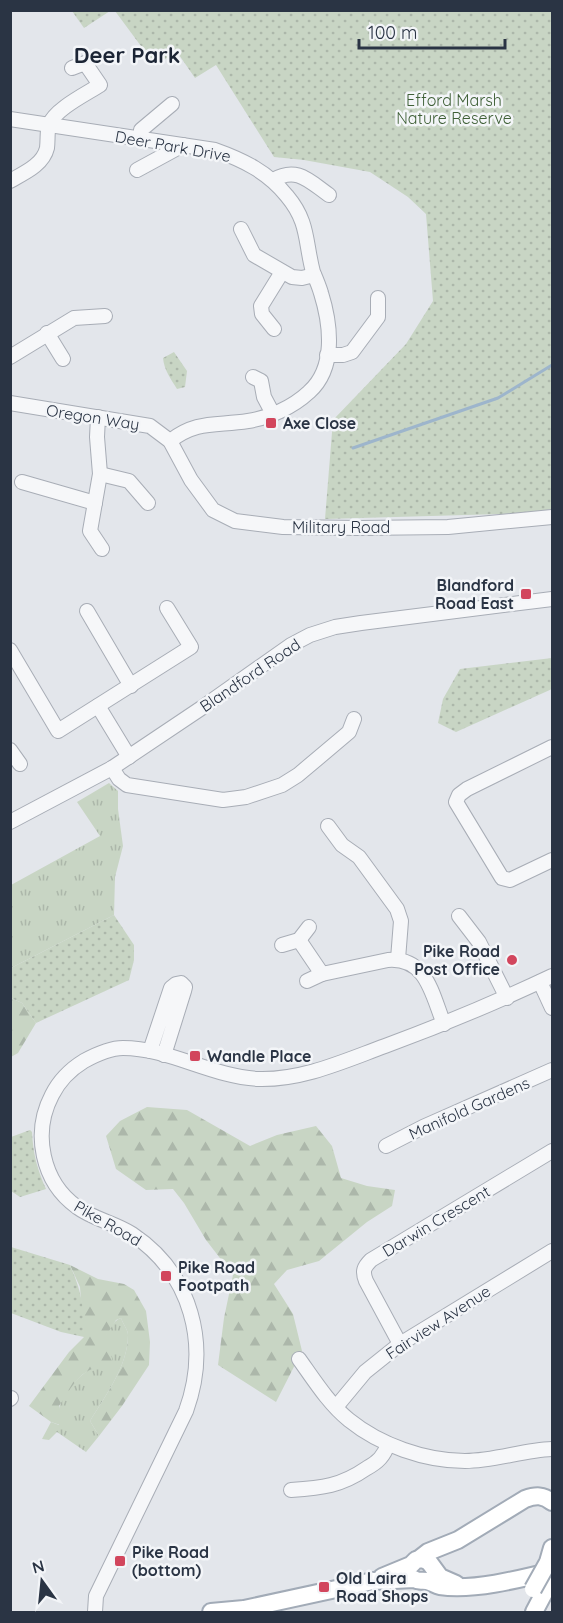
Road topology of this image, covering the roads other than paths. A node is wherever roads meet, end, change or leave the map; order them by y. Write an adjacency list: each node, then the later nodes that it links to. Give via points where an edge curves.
1 (72, 68): 4 (street, via 85,63 100,85 59,112)
2 (172, 104): 5 (street, via 141,130)
3 (10, 119): 4 (street, Deer Park Drive)
4 (50, 124): 5 (street, Deer Park Drive); 9 (street, via 42,159)
5 (140, 139): 6 (street, Deer Park Drive)
6 (183, 145): 7 (street); 8 (street, Deer Park Drive, via 238,158)
7 (137, 170)
8 (273, 180): 10 (street, via 296,174); 13 (street, Deer Park Drive, via 305,227)
9 (10, 182)
10 (329, 195)
11 (241, 229): 12 (street, via 254,255)
12 (282, 272): 13 (street, via 294,278); 16 (street, via 261,306 262,314)
13 (314, 274): 18 (street, Deer Park Drive, via 326,314)
14 (378, 298): 18 (street, via 378,317 351,352 343,356)
15 (105, 316): 17 (street, via 74,318)
16 (274, 329)
17 (47, 333): 19 (street); 20 (street)
18 (327, 354): 23 (street, Deer Park Drive, via 320,381 294,404)
19 (10, 357)
20 (63, 359)
21 (253, 377): 23 (street, via 261,381)
22 (10, 402): 24 (street, Oregon Way)
23 (273, 414): 25 (street, Deer Park Drive, via 193,428)
24 (98, 417): 25 (street, Oregon Way, via 150,426); 26 (street)
25 (170, 441): 30 (street, Military Road, via 200,494 213,510 235,522 359,528 448,526)
26 (100, 474): 28 (street); 29 (street, via 129,481)
27 (22, 482): 28 (street)
28 (95, 503): 31 (street, via 90,531)
29 (148, 503)
30 (552, 517)
31 (102, 549)
32 (552, 599): 41 (street, Blandford Road, via 361,623 310,635)
33 (167, 608): 36 (street, via 191,647)
34 (87, 611): 36 (street)
35 (10, 650): 37 (street, via 58,731)
36 (131, 686): 37 (street)
37 (98, 706): 41 (street)
38 (354, 719): 43 (street, via 349,732 298,775 246,797 223,800 127,785)
39 (552, 747): 46 (street, via 466,789 456,802 502,878 510,880)
40 (10, 750): 42 (street)
41 (129, 757): 43 (street, Blandford Road)
42 (21, 764)
43 (112, 768): 44 (street, Blandford Road)
44 (10, 822)
45 (328, 826): 51 (street, via 342,845 359,857 397,909 401,921)
46 (552, 860)
47 (459, 916): 55 (street, via 479,942)
48 (309, 927): 49 (street)
49 (299, 940): 50 (street); 52 (street)
50 (282, 945)
51 (398, 959): 52 (street); 57 (street, via 418,967 424,974)
52 (322, 974): 54 (street)
53 (546, 979): 55 (street, Pike Road); 56 (street)
54 (307, 981)
55 (507, 998): 57 (street, Pike Road)
56 (552, 1008)
57 (444, 1024): 72 (street, Pike Road, via 288,1079 218,1073 157,1053 121,1047 78,1065 51,1096 42,1129 45,1164 57,1186 78,1208 118,1226 154,1251 182,1290 191,1310 196,1342 197,1369 186,1411 96,1596)
58 (552, 1070): 59 (street, Manifold Gardens)
59 (386, 1146)
60 (552, 1152): 62 (street, Darwin Crescent, via 365,1267 366,1281)
61 (552, 1251): 62 (street, Fairview Avenue)
62 (400, 1344): 64 (street, Fairview Avenue, via 365,1372)
63 (298, 1359): 64 (street)
64 (336, 1407): 65 (street, via 356,1425)
65 (388, 1444): 66 (street, via 440,1459 466,1461); 67 (street, via 376,1462 350,1480)
66 (552, 1449)
67 (291, 1490)
68 (551, 1496): 69 (main road, via 525,1499 458,1540 428,1552)
69 (423, 1569): 70 (main road, via 438,1586 461,1586 518,1580); 71 (main road)
70 (548, 1569): 74 (main road); 75 (main road)
71 (242, 1611): 73 (main road)
72 (95, 1612)
73 (212, 1612)
74 (522, 1612)
75 (534, 1612)

